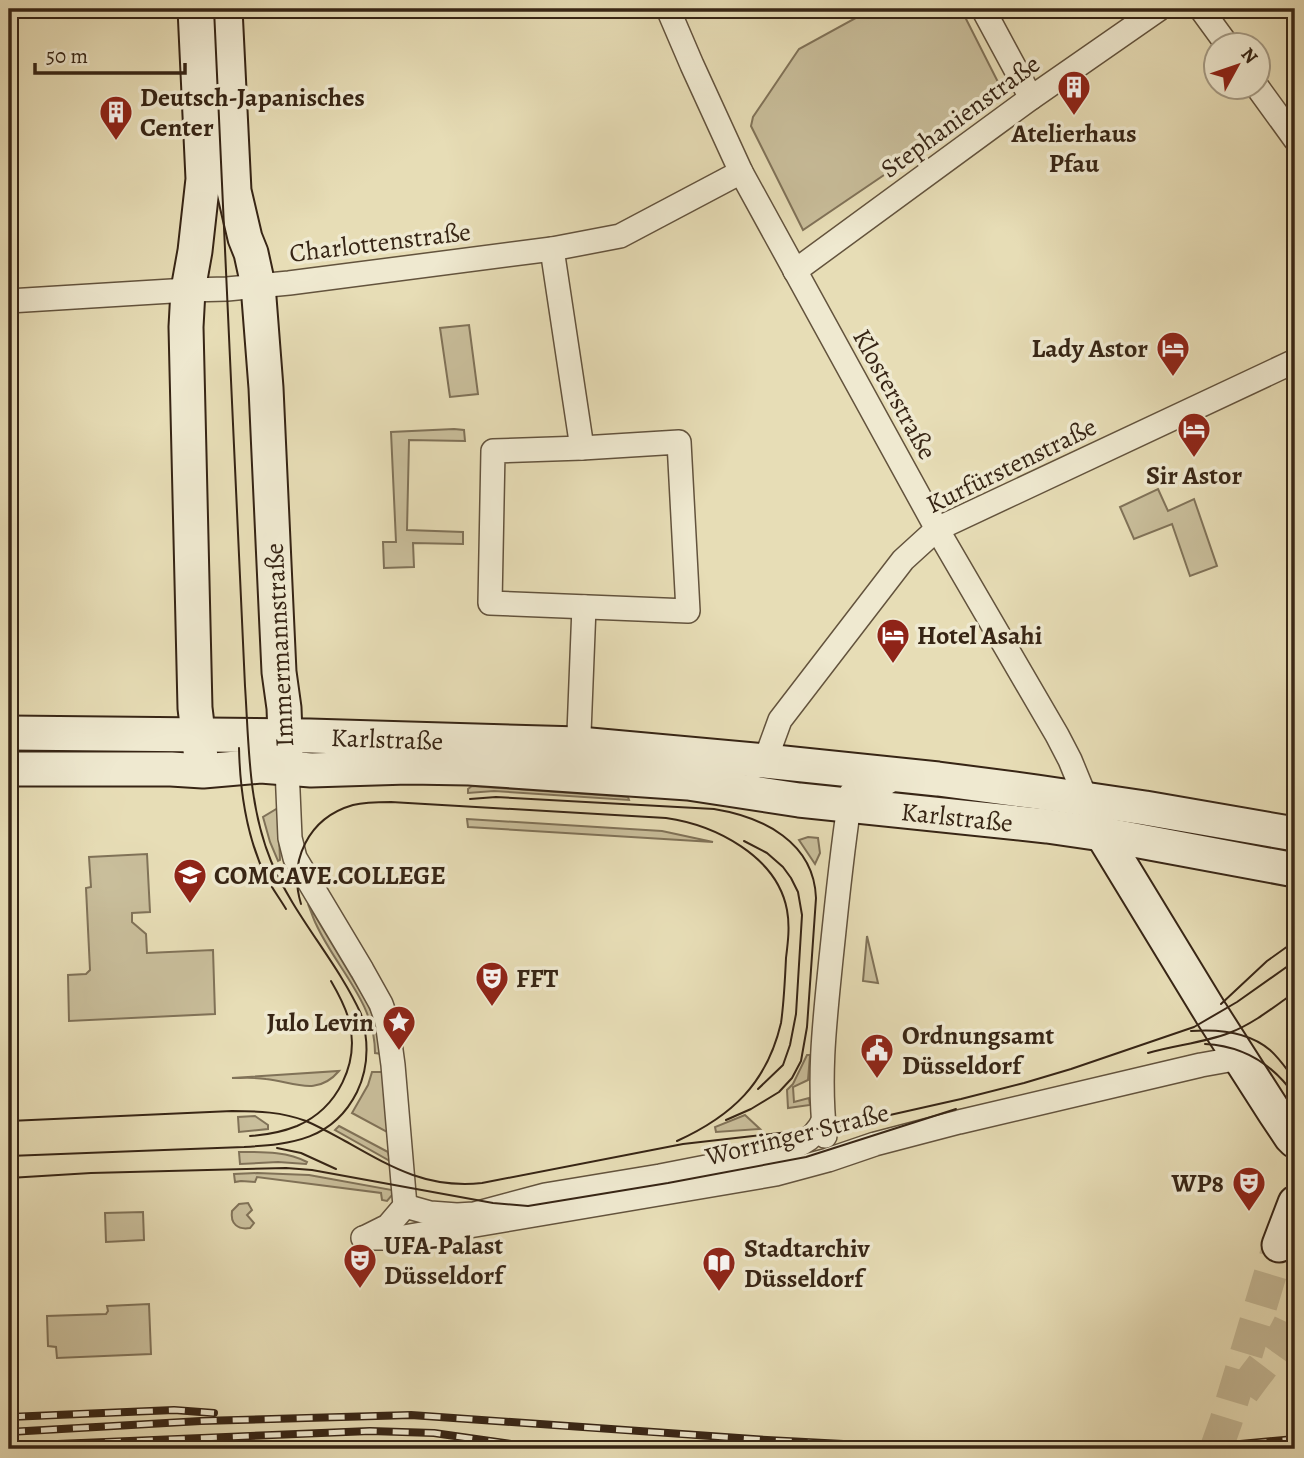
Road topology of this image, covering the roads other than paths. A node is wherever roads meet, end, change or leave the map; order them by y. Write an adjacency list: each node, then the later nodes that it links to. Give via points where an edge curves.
1 (195, 9): 15 (main road, via 203,179)
2 (225, 9): 14 (main road, Immermannstraße, via 234,191)
3 (668, 9): 11 (street, Klosterstraße)
4 (984, 9): 8 (street)
5 (1159, 9): 8 (street, Stephanienstraße)
6 (1201, 9): 7 (street)
7 (1218, 32)
8 (1031, 98): 13 (street, Stephanienstraße)
9 (1268, 102): 10 (street)
10 (1295, 139)
11 (741, 172): 12 (street, Charlottenstraße, via 620,236); 13 (street, Klosterstraße)
12 (552, 248): 14 (street, Charlottenstraße); 18 (street)
13 (795, 271): 19 (street, Klosterstraße)
14 (258, 285): 15 (street, Charlottenstraße); 23 (main road, Immermannstraße)
15 (188, 290): 16 (street, Charlottenstraße); 22 (main road)
16 (9, 301)
17 (1295, 361): 19 (street, Kurfürstenstraße)
18 (582, 448): 20 (street, via 494,451 490,603); 20 (street, via 679,442 688,611)
19 (937, 529): 25 (street, Kurfürstenstraße, via 903,560 780,720); 30 (street, Klosterstraße, via 1057,735)
20 (584, 607): 24 (street)
21 (9, 733): 22 (main road, Karlstraße)
22 (198, 736): 23 (main road, Karlstraße); 27 (main road)
23 (286, 752): 24 (main road, Karlstraße, via 311,770 469,768); 27 (main road, Karlstraße, via 261,766); 40 (street, Immermannstraße, via 295,858 387,1021)
24 (578, 759): 25 (main road, Karlstraße); 29 (main road, Karlstraße)
25 (765, 761): 28 (main road, Karlstraße); 29 (street, Karlstraße, via 750,771)
26 (9, 769): 27 (main road, Karlstraße)
27 (202, 771)
28 (900, 774): 30 (main road, Karlstraße); 31 (street, via 876,789 856,789 850,793)
29 (688, 783): 31 (main road, Karlstraße)
30 (1086, 799): 32 (main road); 33 (main road, Karlstraße)
31 (849, 804): 32 (main road, Karlstraße); 36 (street, via 821,1052)
32 (1102, 834): 34 (main road, Karlstraße); 35 (main road)
33 (1295, 834)
34 (1295, 870)
35 (1240, 1058): 37 (main road); 38 (street, Worringer Straße, via 959,1122)
36 (823, 1121): 38 (street); 40 (street, Worringer Straße, via 803,1143 773,1154 545,1195 474,1213 430,1213)
37 (1295, 1141)
38 (828, 1160): 40 (street, Worringer Straße, via 776,1174 398,1238 363,1238 388,1226)
39 (1295, 1203): 41 (main road)
40 (405, 1206)
41 (1279, 1245)

